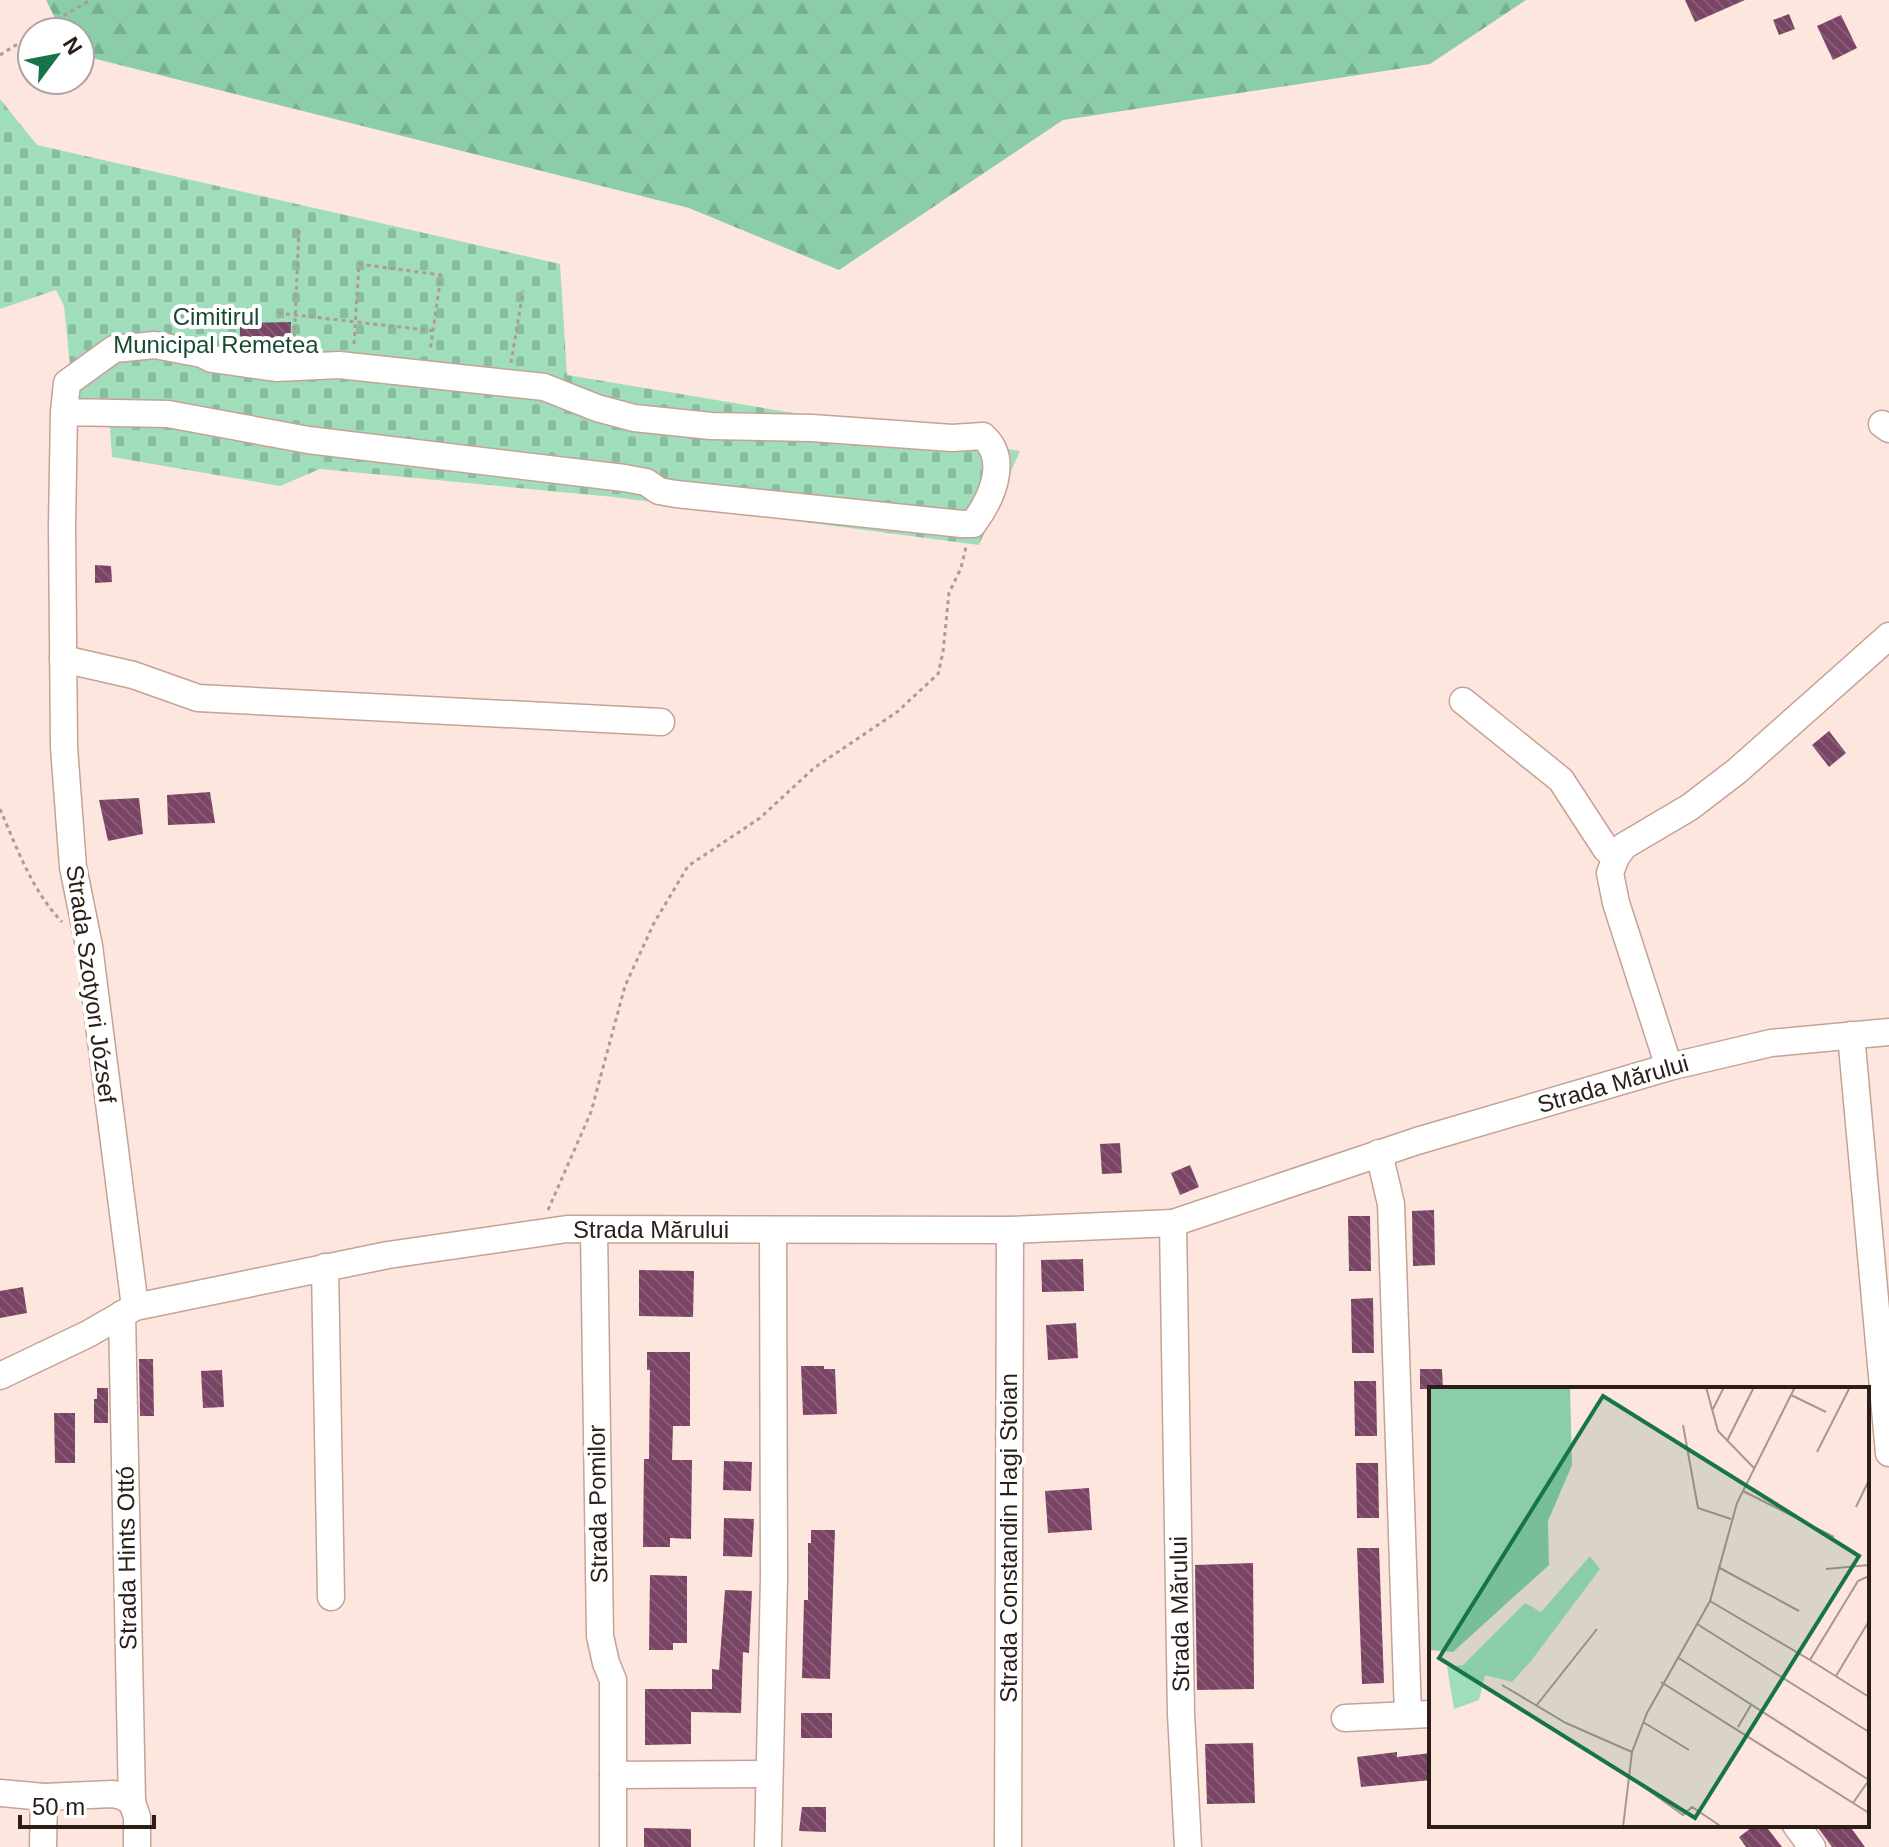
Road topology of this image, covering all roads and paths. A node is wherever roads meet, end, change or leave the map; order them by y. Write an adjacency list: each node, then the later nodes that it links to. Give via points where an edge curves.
1 (90, 0): 2 (path)
2 (63, 16)
3 (299, 229): 6 (path)
4 (523, 291): 12 (path)
5 (278, 313): 6 (path)
6 (294, 317): 7 (path); 9 (path)
7 (354, 321): 8 (path); 8 (path, via 359,264 441,275); 10 (path)
8 (435, 331): 11 (path)
9 (294, 366): 10 (street, Strada Szotyori József); 13 (street, Strada Szotyori József, via 212,359 155,345 114,349 67,383)
10 (354, 368): 11 (street, Strada Szotyori József)
11 (424, 373): 12 (street, Strada Szotyori József)
12 (507, 382): 14 (street, Strada Szotyori József, via 544,387 634,418 711,426 983,436 996,457 995,482)
13 (64, 412): 14 (street, via 168,414 308,440 624,478 676,494); 16 (street, Strada Szotyori József)
14 (973, 524): 30 (path, via 949,593 938,674 897,712 814,768 760,818 688,866 625,986 591,1112)
15 (1889, 636): 20 (street, via 1737,771 1690,807 1624,846)
16 (63, 659): 18 (street, via 133,675 198,698); 21 (street, Strada Szotyori József, via 73,867)
17 (1463, 701): 20 (street, via 1561,780)
18 (661, 722)
19 (0, 809): 21 (path, via 50,910)
20 (1616, 857): 24 (street, via 1610,873 1616,903)
21 (89, 946): 32 (street, Strada Szotyori József)
22 (1889, 1032): 23 (street, Strada Mărului)
23 (1851, 1035): 24 (street, Strada Mărului, via 1771,1043); 34 (street)
24 (1669, 1067): 25 (street, Strada Mărului)
25 (1379, 1153): 26 (street, Strada Mărului); 36 (street, via 1391,1204)
26 (1173, 1223): 28 (street, Strada Mărului); 49 (street, Strada Mărului)
27 (594, 1230): 29 (street, Strada Mărului); 30 (street, Strada Mărului); 39 (street, Strada Pomilor, via 600,1636 613,1680)
28 (1010, 1230): 29 (street, Strada Mărului); 48 (street, Strada Constandin Hagi Stoian)
29 (773, 1231): 38 (street, via 774,1578)
30 (539, 1232): 31 (street, Strada Mărului)
31 (325, 1267): 32 (street, Strada Mărului); 35 (street)
32 (129, 1310): 33 (street); 42 (street, Strada Hints Ottó)
33 (0, 1376)
34 (1889, 1453)
35 (331, 1597)
36 (1419, 1714): 37 (street)
37 (1345, 1718)
38 (768, 1774): 39 (street); 47 (street)
39 (613, 1775): 46 (street, Strada Pomilor)
40 (0, 1793): 41 (street)
41 (44, 1797): 42 (street, via 113,1794); 44 (street)
42 (132, 1802): 45 (street, Strada Hints Ottó)
43 (1797, 1827): 50 (street)
44 (43, 1847)
45 (137, 1847)
46 (613, 1847)
47 (768, 1847)
48 (1008, 1847)
49 (1188, 1847)
50 (1812, 1847)

